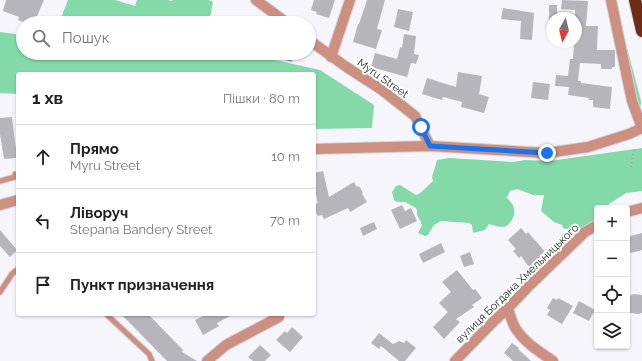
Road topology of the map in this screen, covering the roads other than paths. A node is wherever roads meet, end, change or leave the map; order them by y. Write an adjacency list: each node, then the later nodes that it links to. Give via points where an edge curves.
1 (256, 0): 5 (street)
2 (350, 0): 8 (street)
3 (611, 0): 9 (street, via 632,101)
4 (635, 0): 6 (highway)
5 (278, 16)
6 (642, 31)
7 (316, 45): 8 (street, Myru Street)
8 (331, 56): 10 (street, Myru Street, via 415,116)
9 (642, 128): 10 (street, via 588,147 547,153)
10 (430, 146): 11 (street)
11 (316, 149)
12 (14, 174): 13 (lane, via 14,177)
13 (0, 181)
14 (16, 201): 15 (street)
15 (0, 205)
16 (642, 208): 17 (street)
17 (630, 211)
18 (594, 227): 21 (street, вулиця Богдана Хмельницького, via 585,232)
19 (16, 271): 20 (lane)
20 (0, 292)
21 (508, 308): 26 (street, вулиця Богдана Хмельницького); 27 (street, via 515,328 521,336)
22 (108, 316): 24 (lane, via 149,354)
23 (279, 317): 25 (street, via 226,345)
24 (152, 361)
25 (208, 361)
26 (455, 361)
27 (552, 361)

